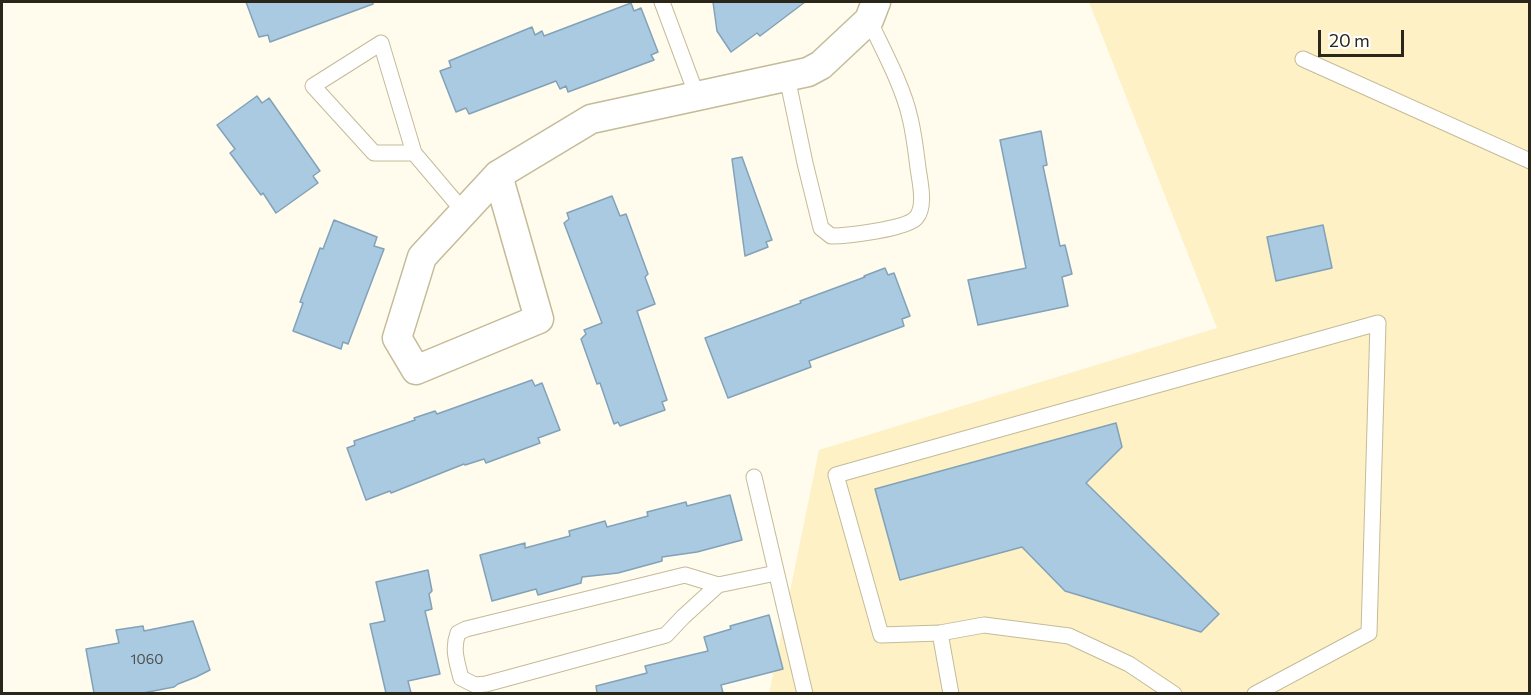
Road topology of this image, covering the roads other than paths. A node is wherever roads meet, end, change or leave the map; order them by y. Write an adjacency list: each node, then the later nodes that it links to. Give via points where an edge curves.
1 (662, 2): 5 (lane)
2 (872, 11): 4 (street, via 821,65); 4 (lane, via 910,117 922,191 916,218 903,225 844,236 831,236 821,228)
3 (1303, 59): 7 (lane)
4 (787, 77): 5 (street)
5 (697, 96): 8 (street, via 591,119)
6 (414, 153): 6 (lane, via 374,153 313,86 381,42); 9 (lane)
7 (1530, 161)
8 (498, 175): 9 (street); 9 (street, via 539,319 416,370 397,338 422,257)
9 (464, 212)
10 (754, 477): 11 (lane)
11 (776, 573): 12 (lane); 14 (lane)
12 (718, 585): 12 (lane, via 685,575 466,629 458,633 454,652 461,678 475,685 486,684 666,635)
13 (940, 633): 15 (lane); 16 (lane, via 984,625 1069,636 1129,664); 17 (lane, via 881,635 836,475 1378,323 1369,633)
14 (805, 693)
15 (951, 693)
16 (1174, 693)
17 (1255, 693)

